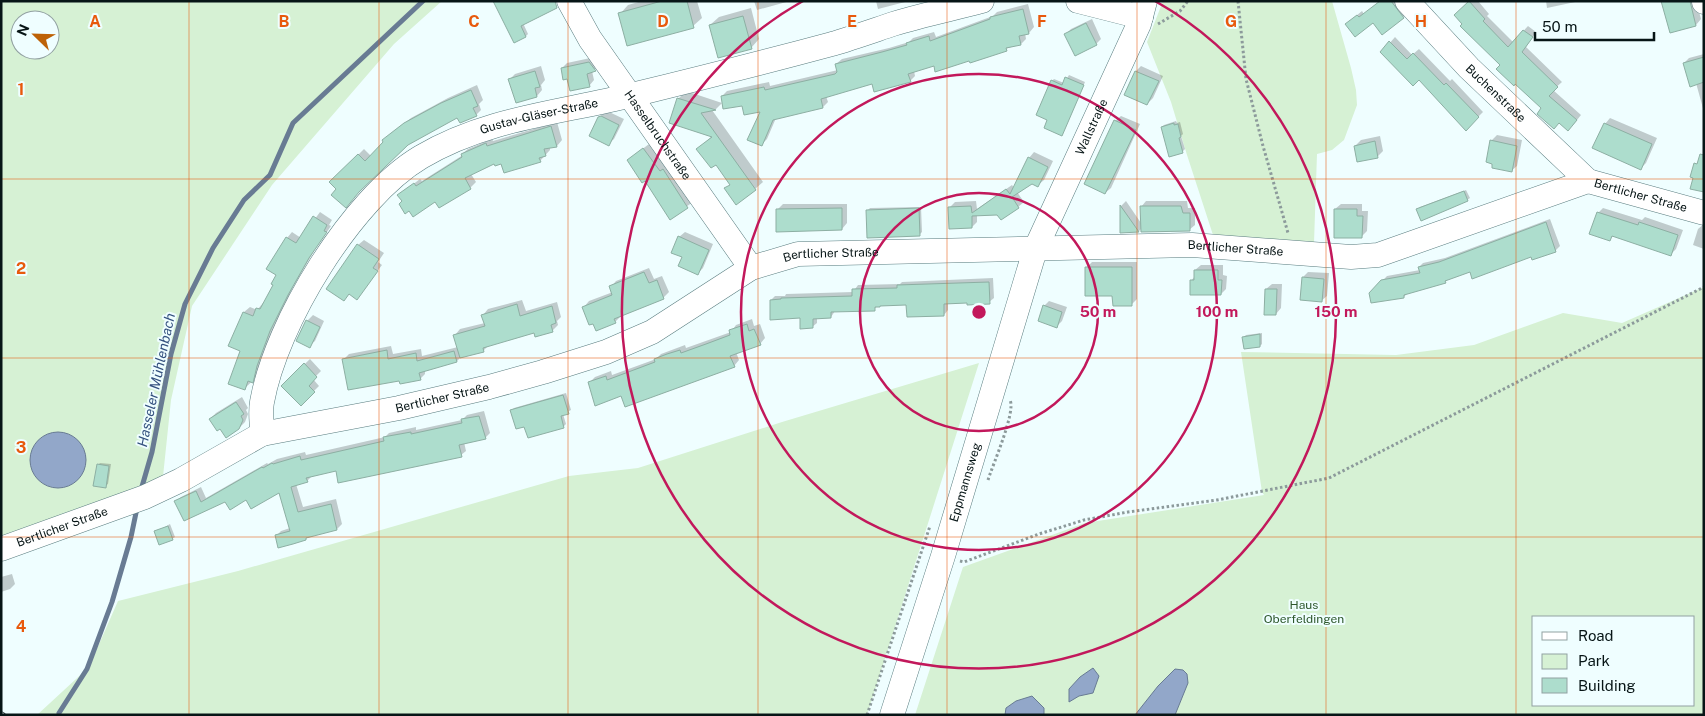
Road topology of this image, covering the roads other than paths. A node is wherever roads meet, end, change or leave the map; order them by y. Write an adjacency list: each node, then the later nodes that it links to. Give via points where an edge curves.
1 (568, 1): 6 (street, Hasselbruchstraße, via 590,40)
2 (982, 1): 6 (street, Gustav-Gläser-Straße)
3 (1078, 1): 5 (street)
4 (1408, 2): 7 (street, Buchenstraße, via 1469,68)
5 (1142, 14): 9 (street, Wallstraße)
6 (630, 96): 10 (street, Hasselbruchstraße); 11 (street, Gustav-Gläser-Straße, via 505,122 458,138 420,158 394,177 344,232 300,300 267,380 261,405)
7 (1588, 181): 8 (street, Bertlicher Straße); 9 (street, Bertlicher Straße, via 1378,256 1351,257 1192,245)
8 (1704, 212)
9 (1035, 250): 10 (street, Bertlicher Straße, via 798,254); 13 (street, Eppmannsweg)
10 (751, 268): 11 (street, Bertlicher Straße, via 652,332 606,352 480,389)
11 (262, 434): 12 (street, Bertlicher Straße, via 145,497)
12 (1, 549)
13 (892, 715)

